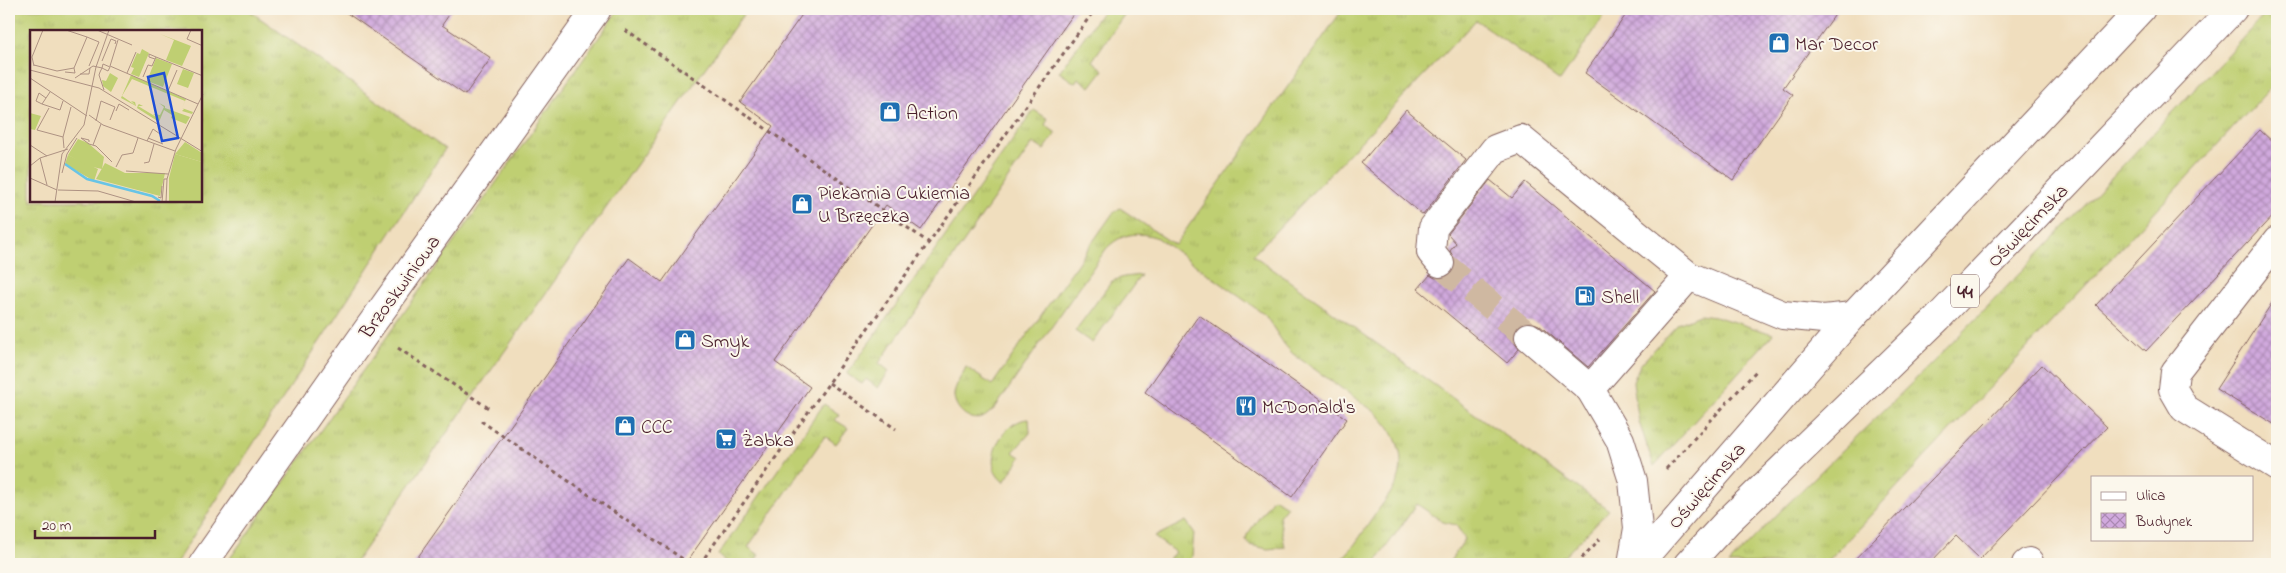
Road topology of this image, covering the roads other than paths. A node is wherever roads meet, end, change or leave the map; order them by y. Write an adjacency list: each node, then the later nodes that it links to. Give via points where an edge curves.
1 (2140, 9): 7 (main road, Oświęcimska)
2 (2233, 9): 14 (main road, Oświęcimska / 44, via 1938,318 1727,522)
3 (597, 10): 11 (main road, Brzoskwiniowa)
4 (2277, 241): 10 (main road, via 2175,372 2173,389 2184,408)
5 (1440, 264): 6 (main road, via 1431,252 1433,228 1495,149 1521,139)
6 (1689, 276): 7 (main road, via 1783,315 1823,319); 9 (main road)
7 (1853, 316): 13 (main road, Oświęcimska)
8 (1529, 337): 9 (main road)
9 (1590, 389): 12 (main road, via 1620,440 1633,481 1638,528)
10 (2277, 466)
11 (203, 564)
12 (1632, 564)
13 (1638, 564)
14 (1688, 564)

